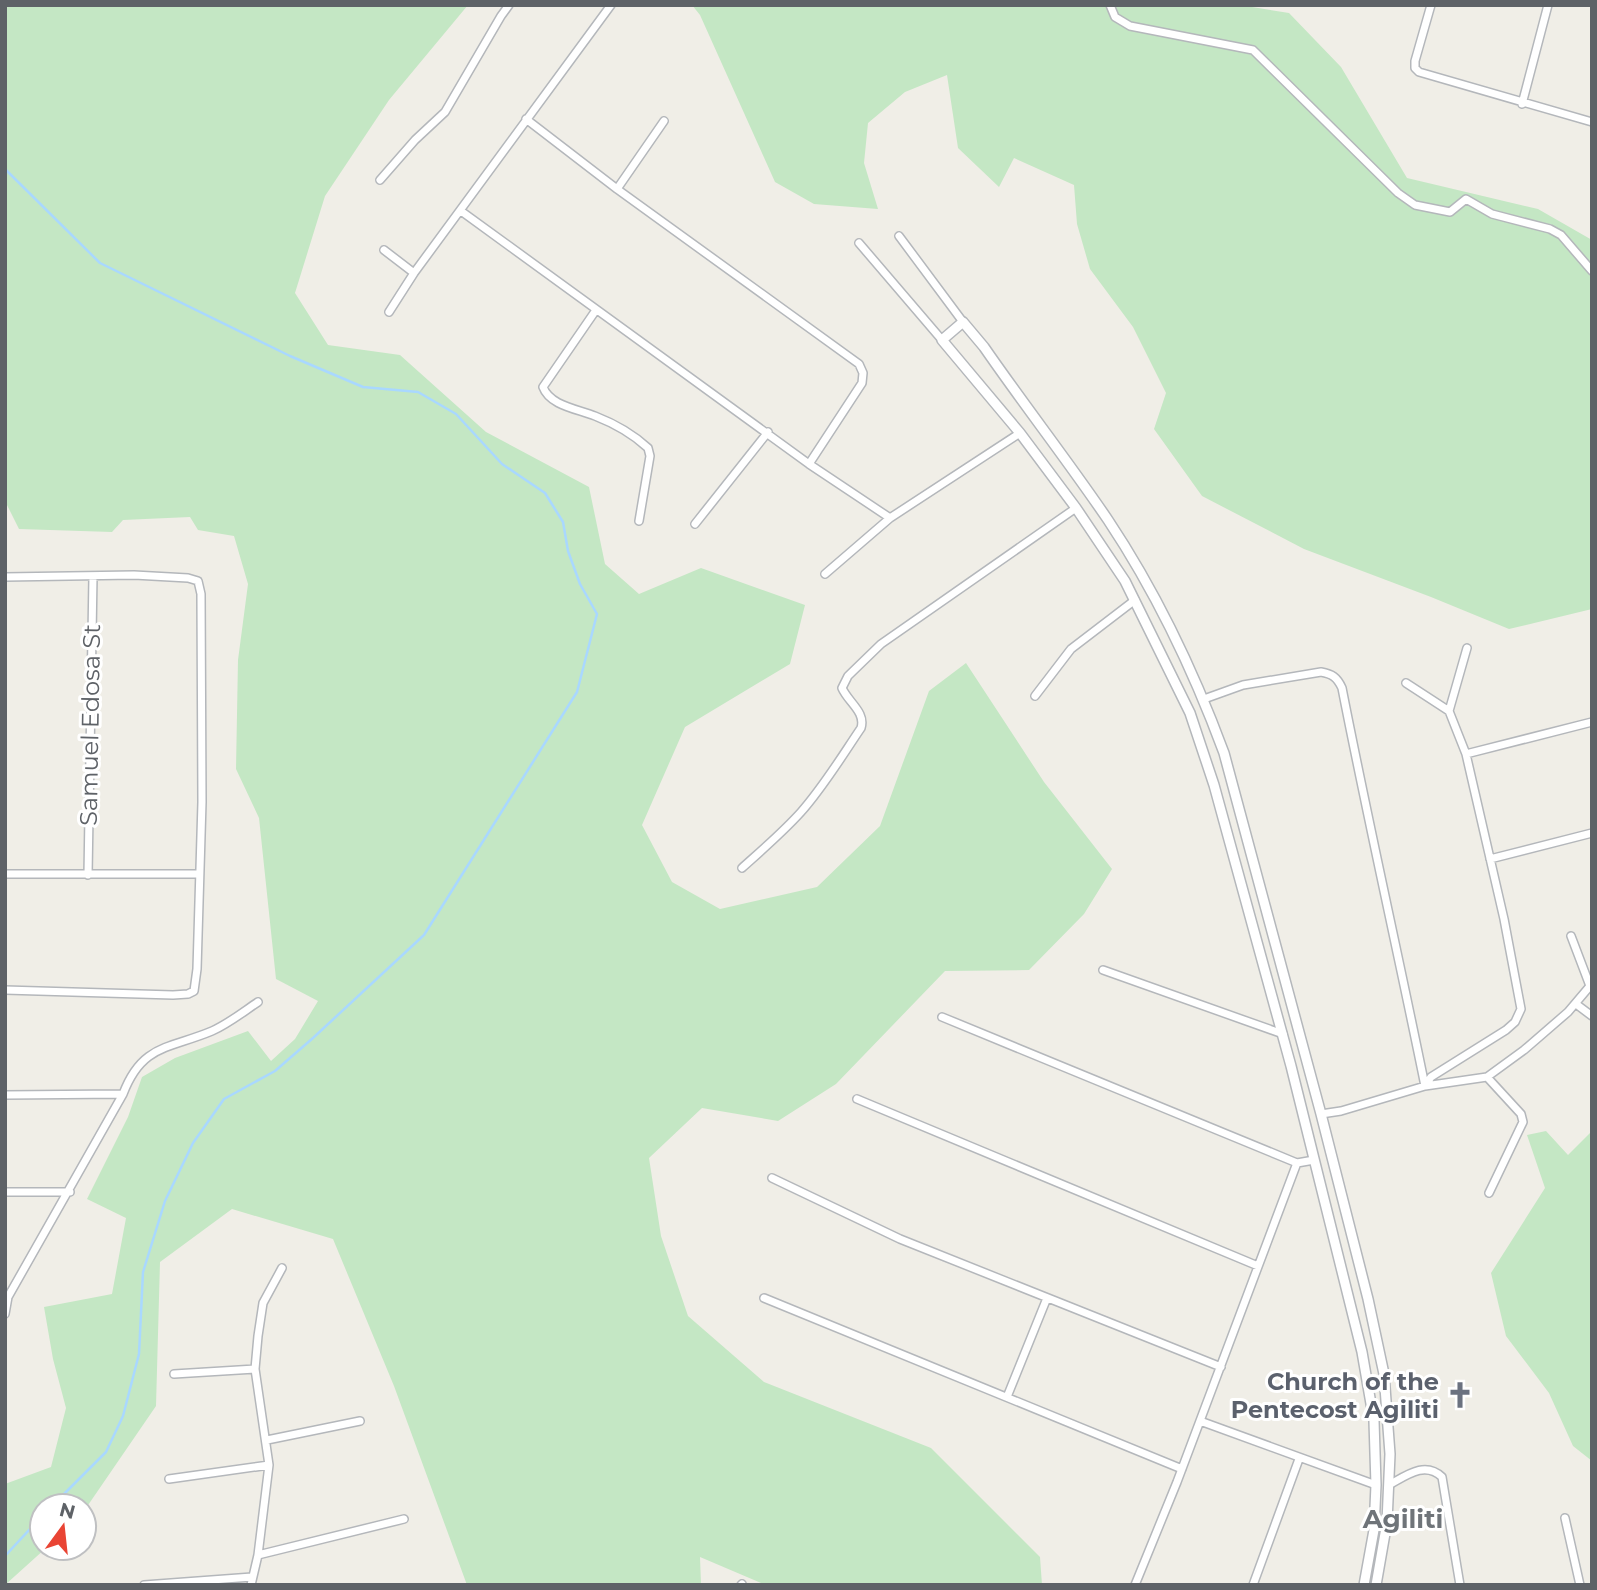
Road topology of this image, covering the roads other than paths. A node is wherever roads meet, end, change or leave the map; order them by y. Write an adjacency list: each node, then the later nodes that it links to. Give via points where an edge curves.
1 (509, 5): 10 (street, via 445,111)
2 (611, 5): 7 (street)
3 (1110, 5): 16 (street, via 1115,17 1130,26 1253,50 1398,194 1415,205 1450,212 1466,199 1492,214 1550,229 1567,241)
4 (1431, 5): 6 (street, via 1415,68)
5 (1548, 5): 6 (street)
6 (1522, 104): 9 (street)
7 (526, 119): 11 (street); 12 (street)
8 (664, 121): 11 (street)
9 (1592, 122)
10 (380, 180)
11 (617, 189): 24 (street, via 859,365 863,383)
12 (461, 211): 17 (street); 18 (street)
13 (899, 236): 20 (street)
14 (859, 243): 21 (street)
15 (384, 250): 17 (street)
16 (1592, 271)
17 (414, 273): 19 (street)
18 (596, 310): 22 (street); 27 (street, via 543,387 550,397 596,416 648,447)
19 (389, 312)
20 (963, 322): 21 (street); 36 (street, via 1109,522 1149,588)
21 (942, 340): 23 (street)
22 (768, 432): 24 (street); 28 (street)
23 (1020, 433): 25 (street); 26 (street)
24 (809, 464): 26 (street)
25 (1076, 508): 32 (street); 42 (street, via 881,644 848,676 842,688 861,715 861,728 802,812)
26 (890, 518): 29 (street)
27 (639, 521)
28 (695, 524)
29 (825, 574)
30 (93, 576): 31 (street); 44 (street, via 198,581); 45 (street, Samuel Edosa St)
31 (5, 578)
32 (1135, 600): 35 (street, via 1071,649); 54 (street, via 1190,713)
33 (1467, 648): 37 (street)
34 (1406, 683): 37 (street)
35 (1035, 696)
36 (1204, 699): 55 (street, via 1243,818); 58 (street, via 1243,685 1321,672 1338,679)
37 (1448, 711): 39 (street)
38 (1592, 722): 39 (street)
39 (1466, 754): 41 (street)
40 (1592, 833): 41 (street)
41 (1490, 859): 58 (street, via 1520,999 1519,1016 1506,1030 1431,1077)
42 (742, 868)
43 (5, 874): 45 (street)
44 (199, 874): 45 (street); 49 (street, via 198,969 194,990 188,994)
45 (88, 875)
46 (1571, 936): 48 (street)
47 (1102, 970): 54 (street)
48 (1591, 985): 51 (street)
49 (5, 990)
50 (258, 1002): 59 (street, via 214,1031 150,1054)
51 (1576, 1004): 52 (street); 57 (street)
52 (1592, 1016)
53 (942, 1017): 64 (street)
54 (1283, 1034): 56 (street)
55 (1308, 1062): 56 (street); 62 (street)
56 (1291, 1066): 63 (street)
57 (1487, 1077): 58 (street); 68 (street, via 1523,1122)
58 (1425, 1086): 62 (street)
59 (123, 1094): 60 (street); 67 (street)
60 (5, 1096)
61 (858, 1099): 69 (street)
62 (1321, 1114): 87 (street, via 1384,1374)
63 (1314, 1160): 64 (street); 86 (street, via 1362,1352 1374,1421)
64 (1297, 1163): 69 (street)
65 (772, 1178): 73 (street, via 900,1239)
66 (5, 1192): 67 (street)
67 (69, 1192): 71 (street)
68 (1489, 1193)
69 (1258, 1266): 75 (street)
70 (282, 1268): 76 (street, via 264,1303)
71 (7, 1296): 74 (street)
72 (764, 1298): 78 (street)
73 (1046, 1298): 75 (street); 78 (street)
74 (5, 1314)
75 (1221, 1367): 80 (street)
76 (256, 1369): 77 (street); 81 (street)
77 (174, 1374)
78 (1007, 1397): 84 (street)
79 (360, 1421): 81 (street)
80 (1200, 1421): 82 (street); 84 (street)
81 (267, 1440): 83 (street)
82 (1299, 1459): 86 (street); 94 (street)
83 (269, 1465): 85 (street); 90 (street)
84 (1182, 1469): 93 (street)
85 (169, 1479)
86 (1376, 1485): 95 (street)
87 (1389, 1485): 96 (street); 97 (street, via 1424,1468 1443,1477)
88 (1565, 1518): 98 (street)
89 (404, 1519): 90 (street)
90 (258, 1555): 91 (street)
91 (251, 1581): 92 (street)
92 (144, 1585)
93 (1135, 1585)
94 (1253, 1585)
95 (1364, 1585)
96 (1376, 1585)
97 (1460, 1585)
98 (1580, 1585)

